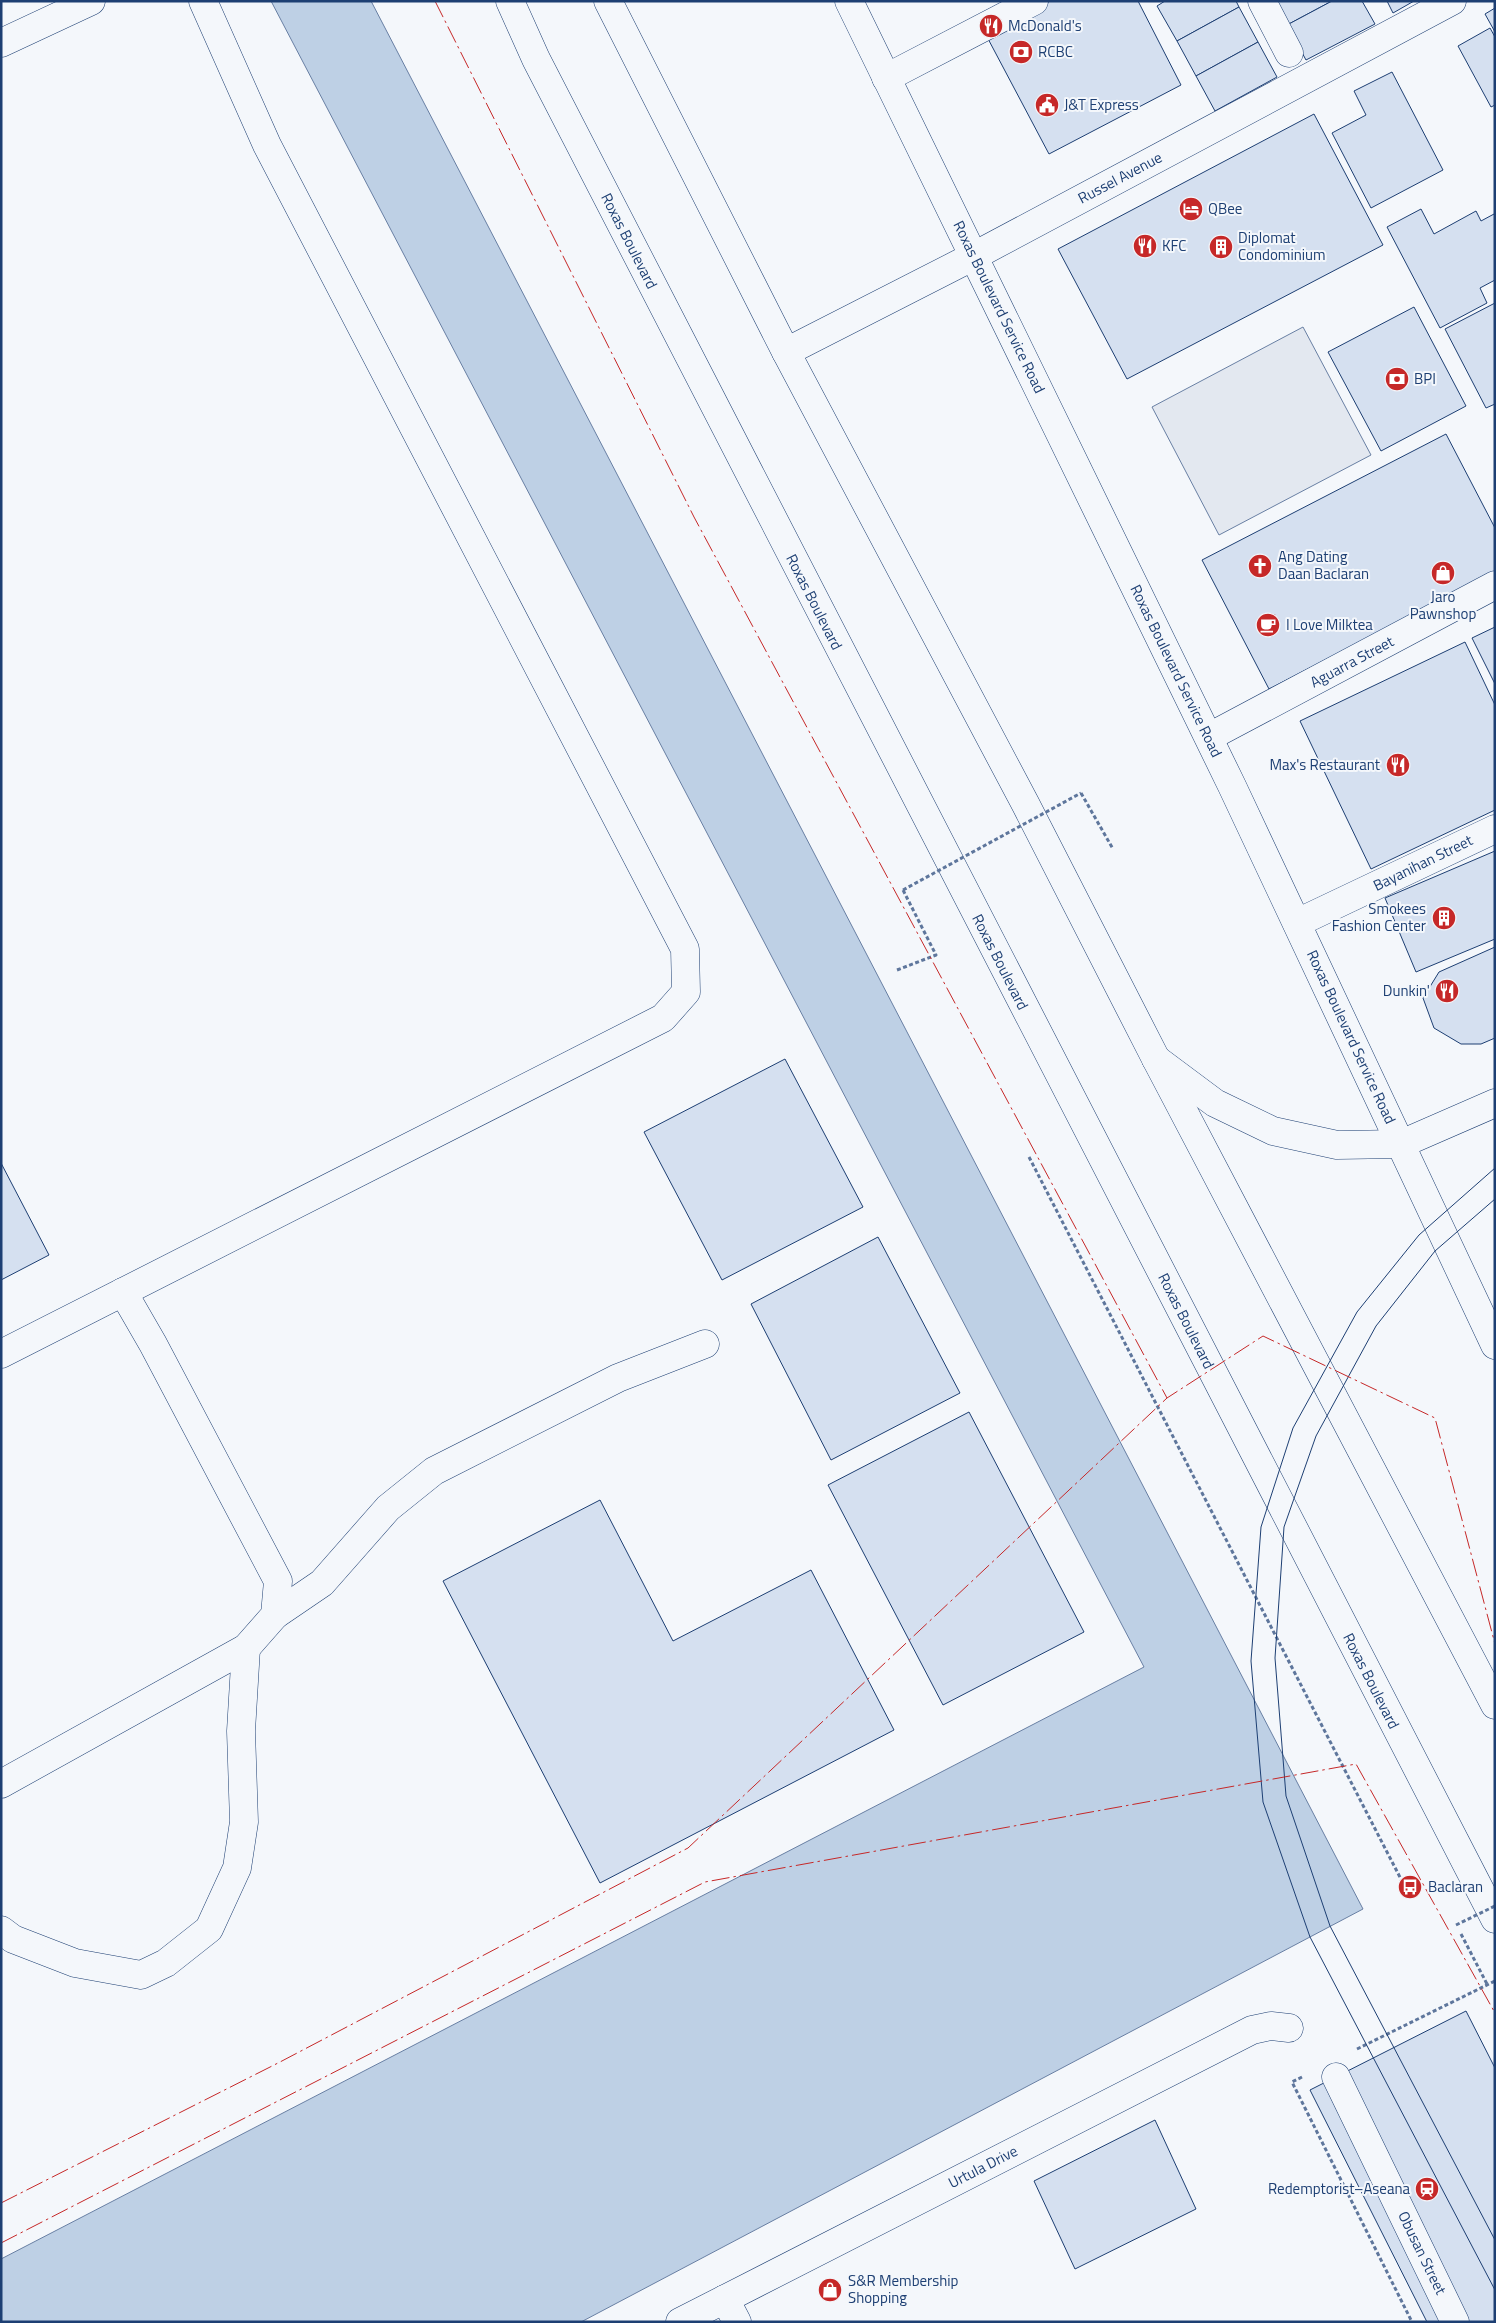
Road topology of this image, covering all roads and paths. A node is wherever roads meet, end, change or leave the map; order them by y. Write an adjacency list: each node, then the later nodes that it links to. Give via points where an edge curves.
1 (91, 1): 10 (main road)
2 (203, 1): 26 (main road, via 267,145 685,949 686,992 663,1018)
3 (502, 1): 12 (main road)
4 (510, 1): 12 (main road, Roxas Boulevard)
5 (849, 1): 13 (main road, Roxas Boulevard Service Road)
6 (1034, 1): 13 (main road)
7 (1262, 1): 11 (main road)
8 (1452, 1): 14 (main road, Russel Avenue)
9 (611, 6): 15 (main road)
10 (1, 43)
11 (1289, 53)
12 (536, 59): 36 (main road, Roxas Boulevard)
13 (886, 78): 14 (main road, Roxas Boulevard Service Road)
14 (974, 256): 15 (main road, Russel Avenue); 17 (main road, Roxas Boulevard Service Road)
15 (786, 352): 22 (main road, via 1026,805)
16 (1495, 586): 17 (main road, Aguarra Street)
17 (1209, 737): 20 (main road, Roxas Boulevard Service Road)
18 (1495, 829): 20 (main road, Bayanihan Street)
19 (1113, 849): 21 (path, bridge, via 1081,793 902,890 936,955)
20 (1297, 924): 24 (main road, Roxas Boulevard Service Road)
21 (897, 970)
22 (1156, 1059): 24 (main road, via 1215,1102 1273,1131 1337,1145); 32 (main road)
23 (1495, 1103): 24 (main road)
24 (1402, 1144): 28 (main road, Roxas Boulevard Service Road)
25 (1029, 1157): 34 (path)
26 (122, 1292): 29 (main road); 30 (main road, via 153,1344 278,1581)
27 (705, 1344): 30 (main road, via 618,1378 434,1471 388,1508 322,1583)
28 (1495, 1345)
29 (1, 1354)
30 (275, 1615): 31 (main road)
31 (246, 1648): 33 (main road); 37 (main road, via 241,1732 244,1822 236,1868 209,1929 166,1963 141,1975 75,1963 13,1939)
32 (1495, 1705)
33 (1, 1784)
34 (1404, 1885)
35 (1495, 1906): 39 (path, bridge, via 1456,1925)
36 (1495, 1919)
37 (1, 1930)
38 (1495, 1980): 39 (path)
39 (1487, 1984): 40 (path)
40 (1467, 1994)
41 (1289, 2028): 43 (main road, Urtula Drive, via 1271,2026 1252,2030)
42 (1336, 2077): 45 (main road, Obusan Street)
43 (731, 2310): 44 (main road, Urtula Drive)
44 (680, 2322)
45 (1456, 2322)

